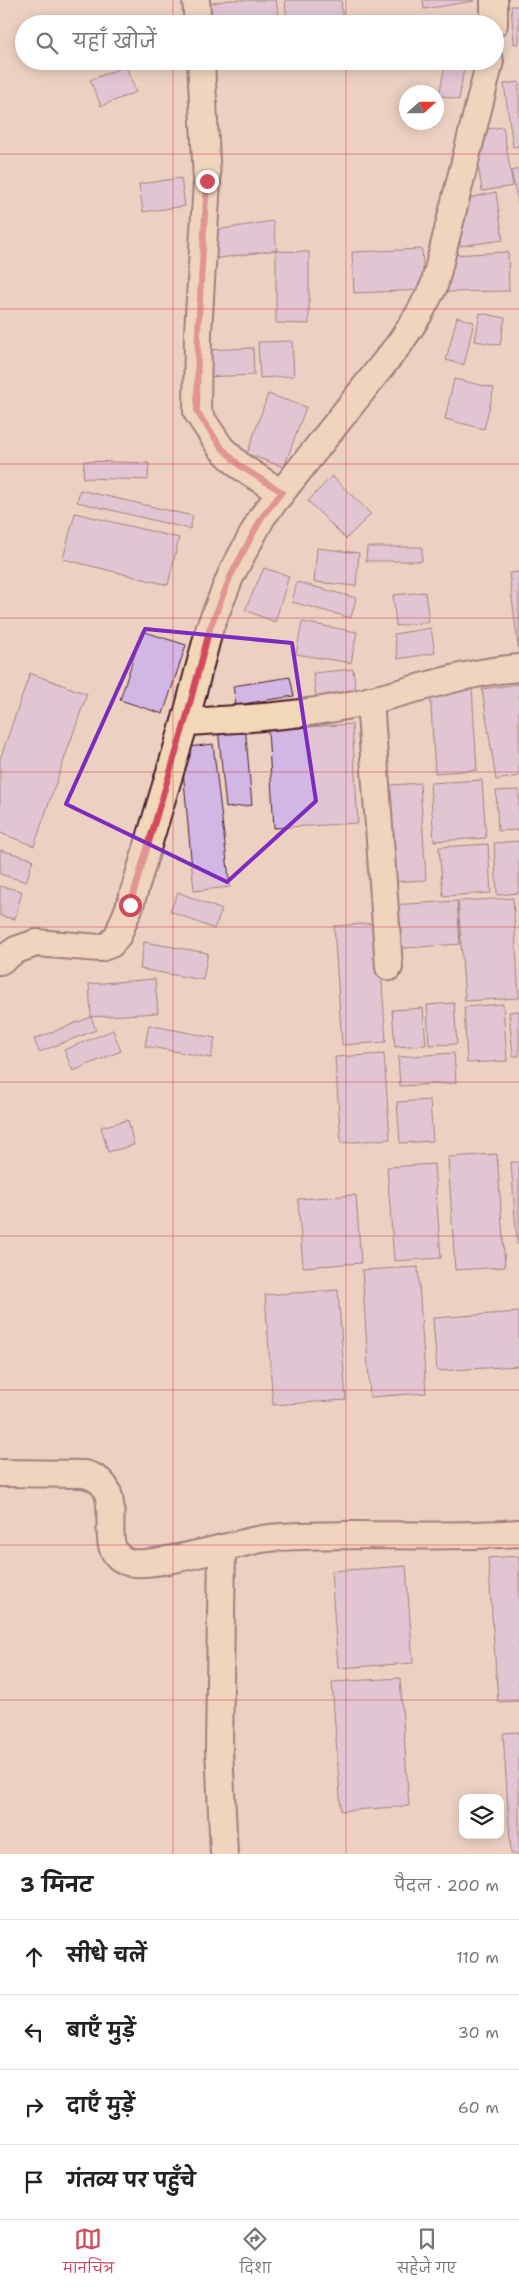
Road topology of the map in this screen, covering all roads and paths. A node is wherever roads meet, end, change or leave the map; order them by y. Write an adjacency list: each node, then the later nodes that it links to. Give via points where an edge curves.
1 (196, 0): 3 (street)
2 (494, 0): 4 (street)
3 (197, 15)
4 (494, 15)
5 (201, 70): 7 (street, via 207,181 197,412 222,448 240,466)
6 (488, 70): 7 (street, via 434,286 400,344)
7 (282, 492): 10 (street, via 262,517 231,575 210,628)
8 (519, 668): 9 (street, via 454,678)
9 (370, 700): 10 (street, via 254,719); 12 (street)
10 (185, 722): 11 (street, via 118,935 111,944 100,948 36,944 16,950)
11 (0, 961)
12 (390, 967)
13 (0, 1473): 15 (street, via 84,1474 104,1483 110,1498 111,1543 118,1556 128,1562 155,1562)
14 (519, 1533): 15 (street, via 307,1536 263,1539)
15 (222, 1548): 16 (street, via 219,1748)
16 (224, 1854)

